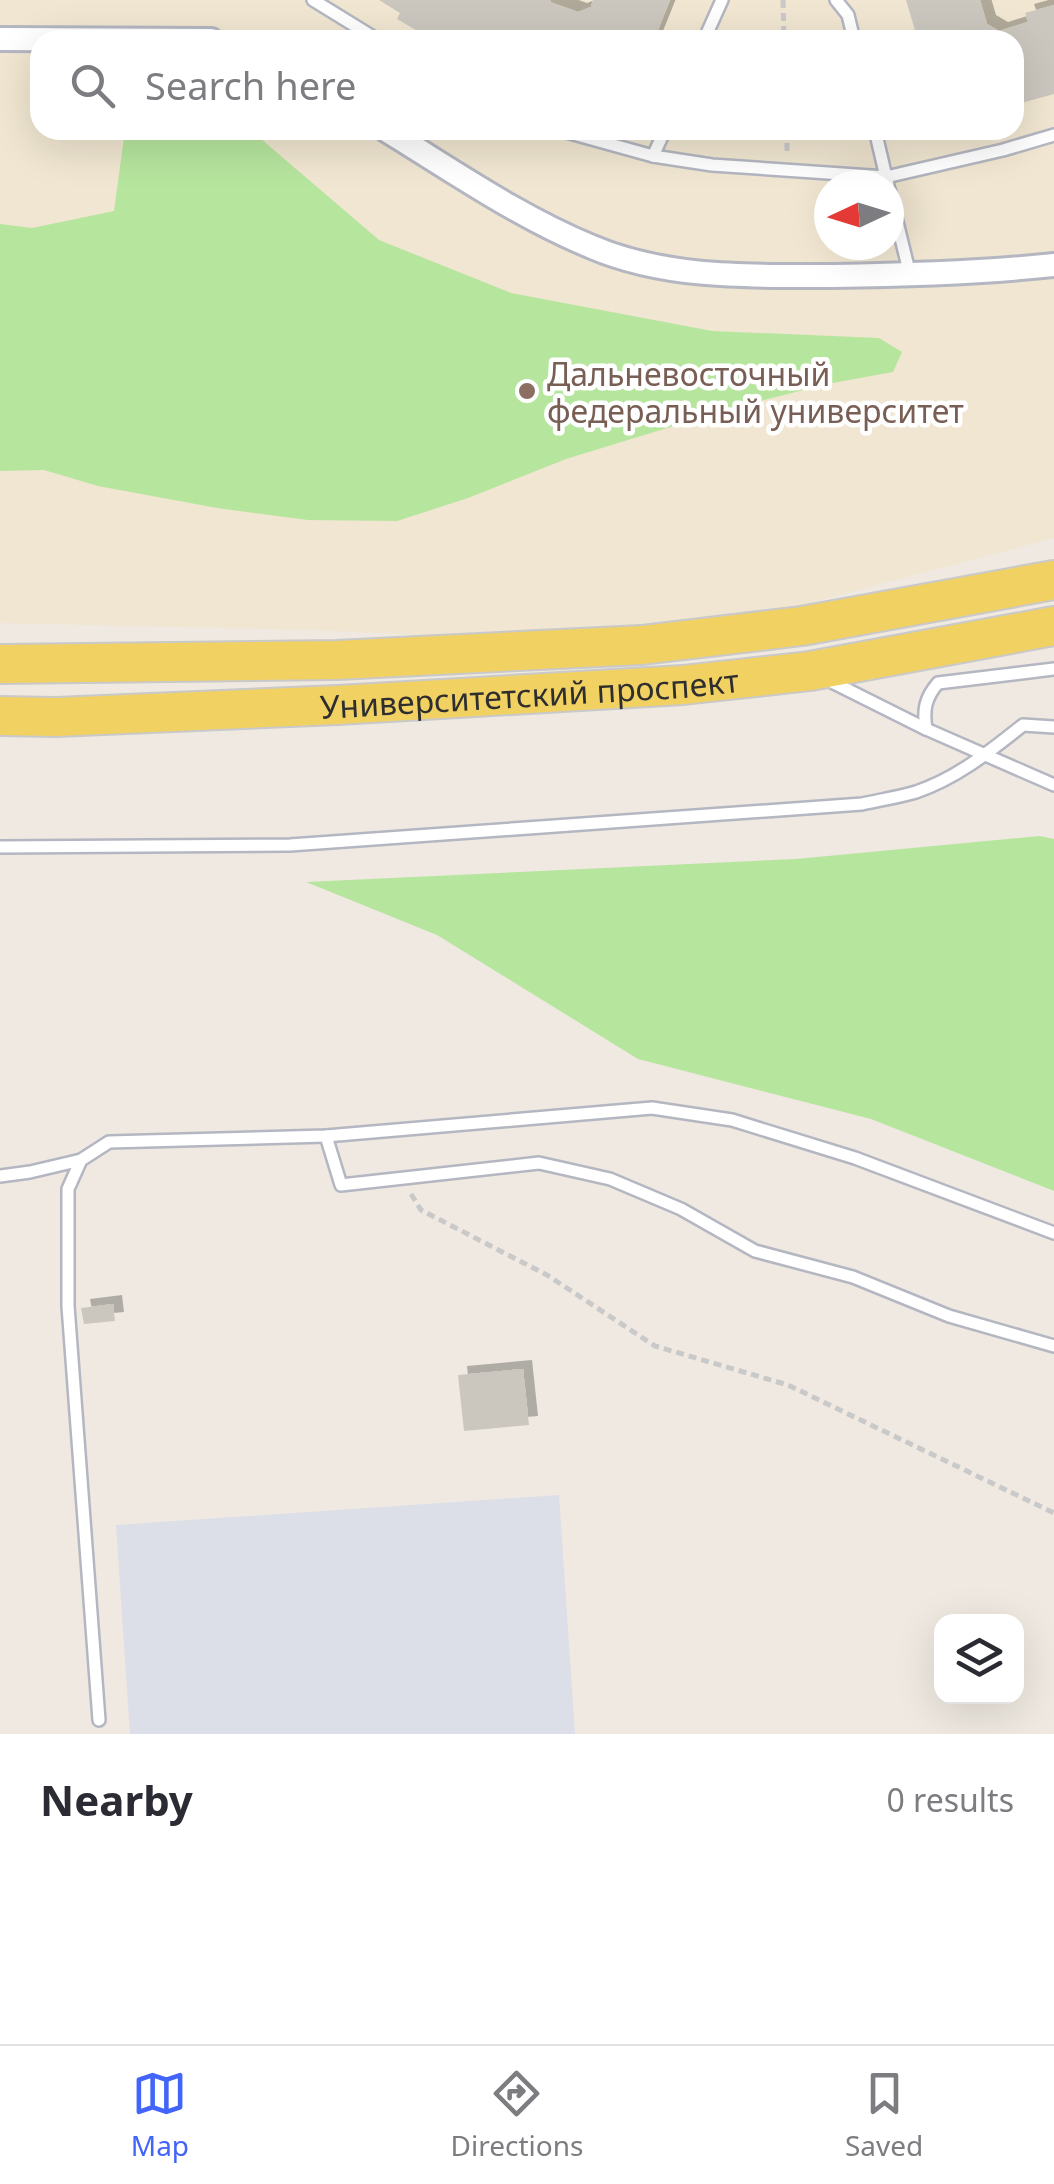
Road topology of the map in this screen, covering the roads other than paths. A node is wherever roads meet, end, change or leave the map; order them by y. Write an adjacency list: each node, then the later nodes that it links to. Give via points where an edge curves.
1 (313, 0): 4 (lane)
2 (722, 0): 5 (lane)
3 (836, 0): 6 (lane)
4 (362, 30)
5 (708, 30)
6 (852, 30)
7 (0, 39): 8 (street)
8 (30, 39)
9 (1054, 135): 17 (lane)
10 (402, 140): 20 (street, via 525,216 638,262 699,273)
11 (596, 140): 14 (lane)
12 (661, 140): 14 (lane)
13 (877, 140): 15 (lane)
14 (654, 156): 16 (lane)
15 (885, 170)
16 (814, 176)
17 (904, 179)
18 (904, 250): 20 (lane)
19 (1054, 265): 20 (street)
20 (910, 275)
21 (1054, 580): 23 (main road, Университетский проспект, via 802,626 642,644 337,660)
22 (1054, 626): 25 (main road, Университетский проспект)
23 (0, 664)
24 (1054, 669): 28 (lane, via 938,683 926,700)
25 (810, 671): 26 (main road, Университетский проспект, via 357,704); 28 (lane)
26 (0, 716)
27 (1054, 727): 29 (lane, via 1022,725)
28 (926, 729): 29 (lane)
29 (984, 756): 30 (lane); 31 (lane, via 915,792 808,809 290,846)
30 (1054, 785)
31 (0, 847)
32 (326, 1136): 33 (lane, via 109,1142); 35 (lane, via 652,1108 732,1120); 36 (lane, via 341,1185 540,1163 610,1179 680,1208 756,1252 853,1277 949,1316)
33 (81, 1160): 34 (lane); 37 (lane, via 68,1189 68,1306)
34 (0, 1176)
35 (1054, 1233)
36 (1054, 1346)
37 (99, 1720)

